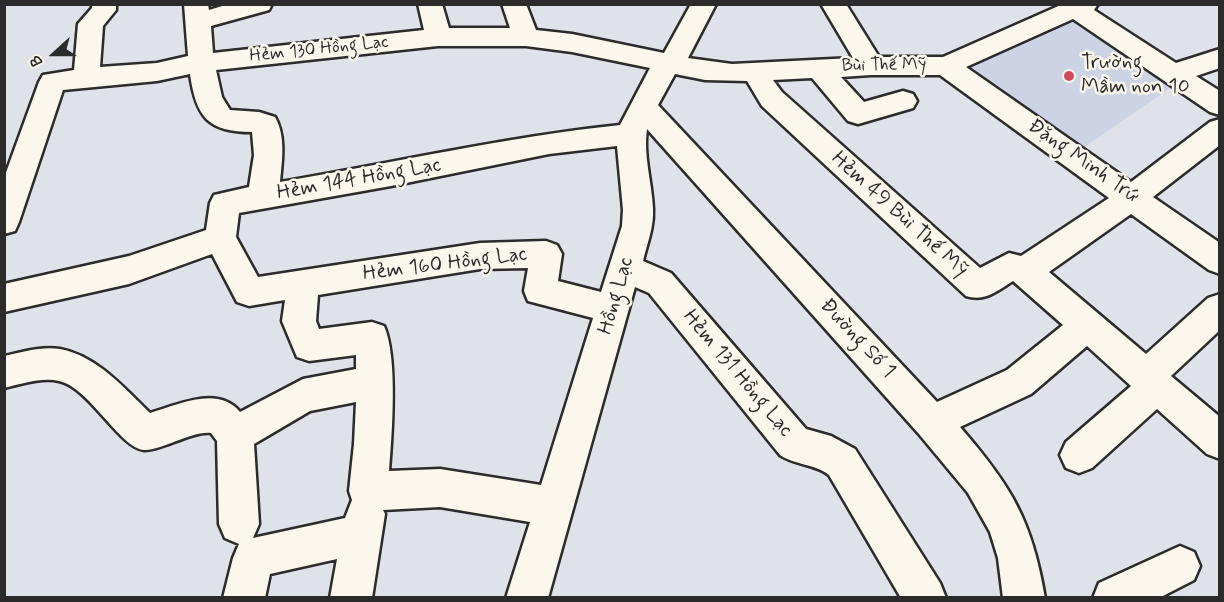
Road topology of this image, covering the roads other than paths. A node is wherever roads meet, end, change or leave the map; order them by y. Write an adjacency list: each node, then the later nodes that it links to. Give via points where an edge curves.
1 (104, 4): 19 (street, via 104,10 92,24)
2 (260, 4): 8 (street)
3 (430, 4): 9 (street)
4 (514, 4): 10 (street)
5 (704, 4): 13 (street, Hồng Lạc)
6 (833, 4): 14 (street)
7 (1081, 7): 15 (street, Bùi Thế Mỹ); 18 (street)
8 (197, 13): 12 (street)
9 (438, 37): 10 (street, Hẻm 130 Hồng Lạc); 12 (street, Hẻm 130 Hồng Lạc)
10 (526, 37): 13 (street, Hẻm 130 Hồng Lạc)
11 (1220, 57): 18 (street)
12 (200, 63): 19 (street, Hẻm 130 Hồng Lạc, via 157,72); 24 (street, Hẻm 144 Hồng Lạc, via 213,111 221,119 265,124 268,155)
13 (671, 63): 17 (street, Bùi Thế Mỹ, via 705,71); 22 (street, Hồng Lạc, via 658,77)
14 (871, 66): 15 (street, Bùi Thế Mỹ); 16 (street, Bùi Thế Mỹ)
15 (946, 66): 25 (street, Đặng Minh Trứ)
16 (818, 68): 17 (street, Bùi Thế Mỹ); 20 (street, via 858,114)
17 (756, 72): 30 (street, Hẻm 49 Bùi Thế Mỹ, via 772,99 978,286 1009,266)
18 (1174, 74): 21 (street)
19 (86, 77): 26 (street, Hẻm 130 Hồng Lạc, via 52,82)
20 (903, 101)
21 (1220, 105)
22 (638, 121): 24 (street, Hẻm 144 Hồng Lạc, via 422,170); 29 (street, Hồng Lạc, via 638,218); 39 (street, Đường Số 1)
23 (1220, 129): 25 (street)
24 (263, 197): 27 (street, via 225,203)
25 (1133, 197): 28 (street, Đặng Minh Trứ); 30 (street)
26 (7, 206)
27 (220, 238): 31 (street, Hẻm 160 Hồng Lạc, via 249,292); 32 (street, via 129,270)
28 (1220, 261)
29 (626, 268): 34 (street, Hồng Lạc); 51 (street, Hẻm 131 Hồng Lạc, via 660,283 793,442 832,454 842,462)
30 (1025, 271): 35 (street)
31 (303, 283): 34 (street, Hẻm 160 Hồng Lạc, via 480,256 546,254 540,291); 37 (street, via 299,321 309,346 372,337)
32 (4, 297)
33 (1220, 308): 38 (street)
34 (613, 309): 44 (street, Hồng Lạc)
35 (1088, 326): 38 (street); 39 (street, via 1019,382)
36 (4, 372): 40 (street, via 41,365 63,366 82,374 144,432 205,415 220,416)
37 (374, 382): 40 (street, via 303,396); 43 (street)
38 (1152, 382): 41 (street); 42 (street)
39 (933, 422): 52 (street, Đường Số 1, via 981,480 999,509 1018,558)
40 (236, 435): 46 (street)
41 (1220, 441)
42 (1079, 455)
43 (368, 491): 44 (street, via 440,488); 45 (street)
44 (554, 506): 50 (street, Hồng Lạc)
45 (362, 534): 46 (street); 49 (street)
46 (246, 541): 48 (street)
47 (1180, 566): 53 (street)
48 (244, 597)
49 (351, 597)
50 (527, 597)
51 (925, 597)
52 (1024, 597)
53 (1114, 597)

